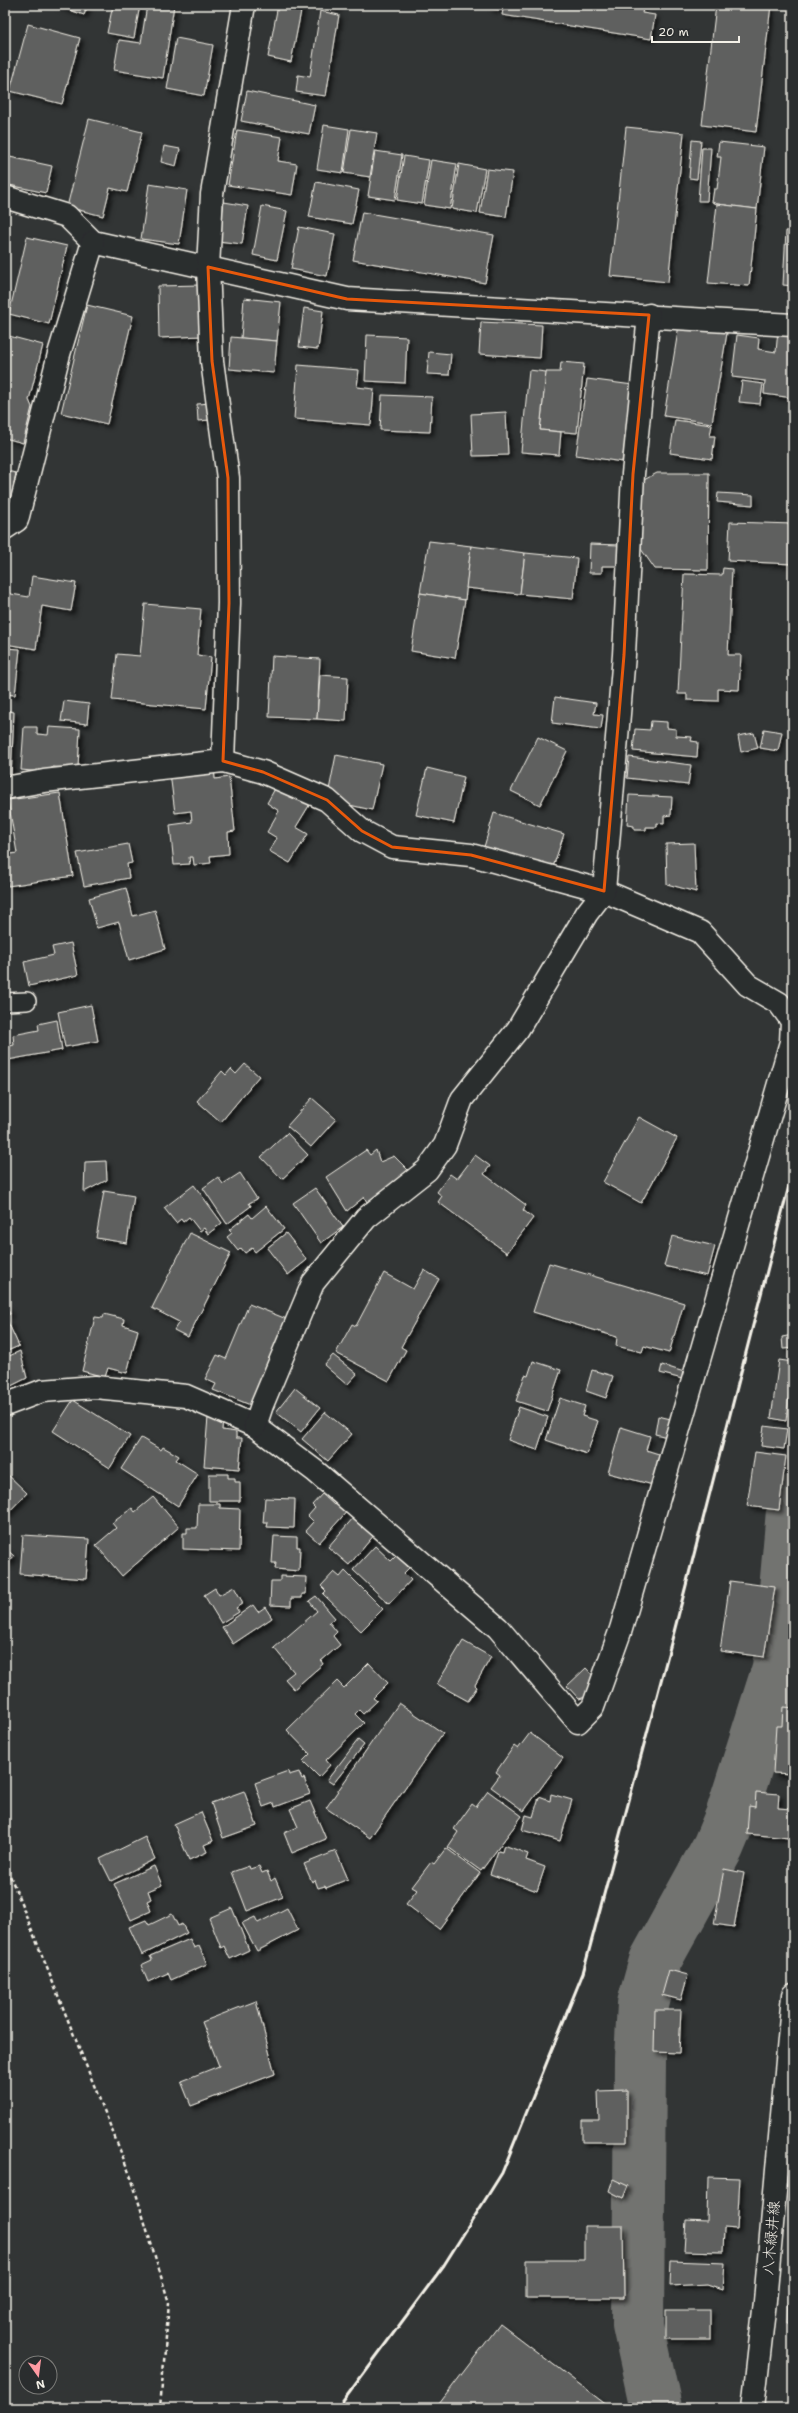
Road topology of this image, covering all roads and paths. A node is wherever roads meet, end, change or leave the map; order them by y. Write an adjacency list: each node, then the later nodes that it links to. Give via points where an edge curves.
1 (244, 5): 4 (street, via 212,194)
2 (5, 197): 3 (street, via 67,216)
3 (93, 242): 4 (street); 7 (street, via 59,354 17,520)
4 (208, 267): 5 (street, via 348,298); 8 (street, via 212,361 228,478 229,603)
5 (649, 315): 6 (street); 10 (street, via 633,474 624,655)
6 (793, 325)
7 (5, 528)
8 (223, 761): 9 (street, via 44,780); 10 (street, via 263,772 327,800 362,831 392,847 471,855)
9 (5, 788)
10 (604, 892): 14 (street, via 587,913 518,1029 462,1099 445,1145 427,1170 366,1218 313,1283); 14 (street, via 700,932 748,985 779,1003 792,1021 791,1042 657,1508 593,1707 578,1722 498,1628 315,1471)
11 (26, 1000): 12 (lane)
12 (5, 1002)
13 (5, 1405): 14 (street, via 42,1391 95,1387 186,1396)
14 (255, 1426)
15 (5, 1863): 17 (path, via 132,2180 170,2303)
16 (793, 1995): 18 (street, 八木緑井線, via 765,2301)
17 (160, 2408)
18 (752, 2408)

